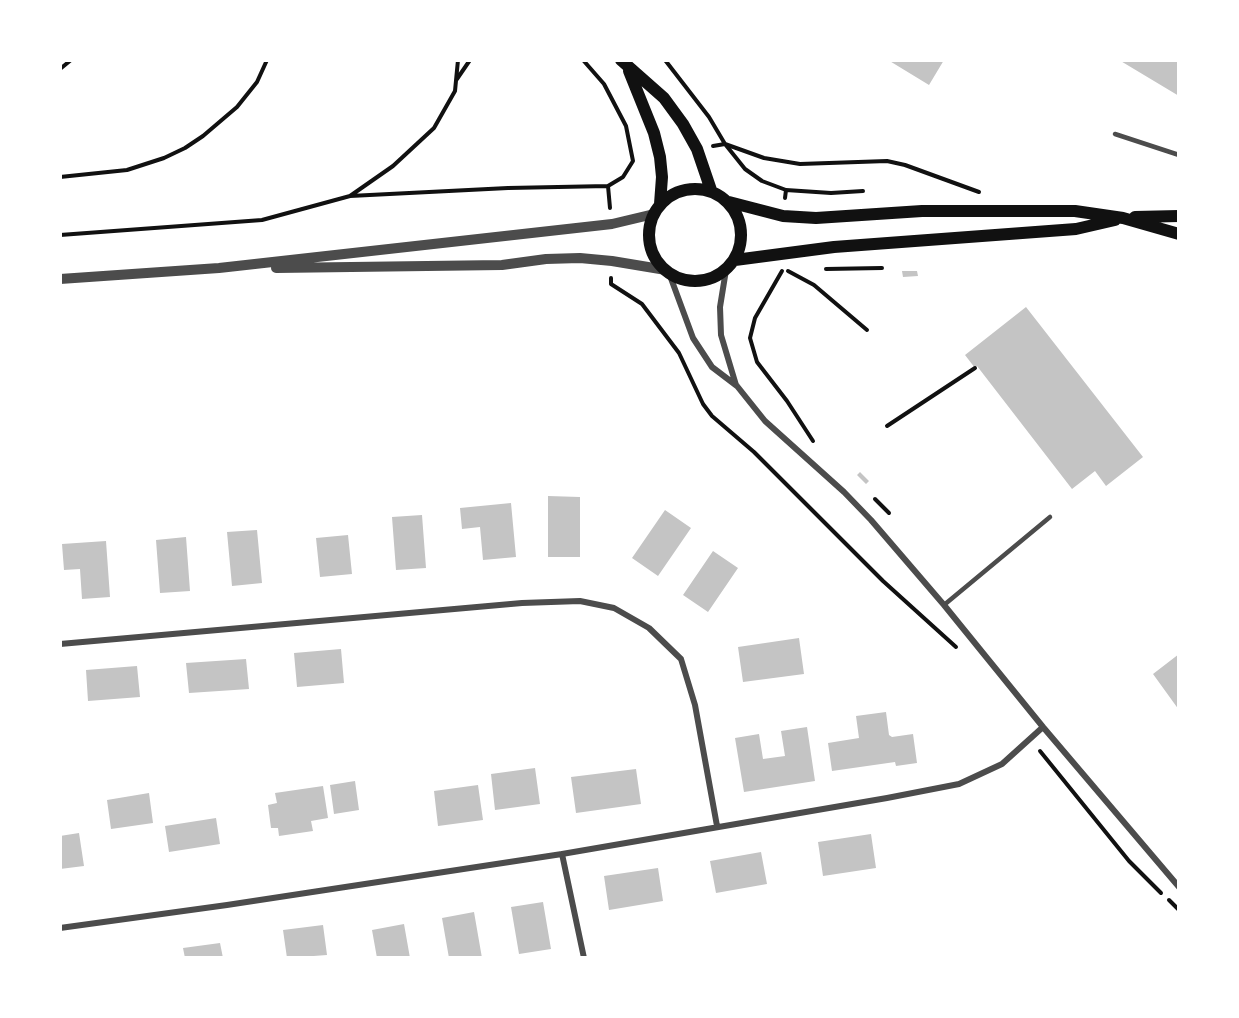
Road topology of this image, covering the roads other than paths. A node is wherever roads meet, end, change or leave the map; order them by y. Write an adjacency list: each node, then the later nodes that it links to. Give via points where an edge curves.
1 (624, 64): 4 (main road, via 664,98 684,124); 6 (main road, via 660,157 662,177)
2 (1115, 134): 3 (lane)
3 (1179, 155)
4 (711, 190): 5 (main road); 6 (main road, via 692,188 675,193)
5 (729, 202): 8 (main road, via 783,216 816,218 1004,210 1075,211); 10 (main road, via 742,230)
6 (657, 209): 11 (street, via 612,224); 13 (main road, via 649,229 650,244 656,259)
7 (1179, 216): 8 (main road)
8 (1123, 218): 9 (main road); 10 (main road, via 1076,229 834,247)
9 (1179, 234)
10 (735, 260): 12 (main road)
11 (219, 268): 13 (street, via 502,266 580,258); 14 (street)
12 (726, 270): 13 (main road, via 698,281); 15 (street, via 720,307 721,335)
13 (668, 272): 15 (street, via 693,338 712,367)
14 (60, 279)
15 (737, 386): 17 (street, via 765,421 871,520)
16 (1050, 517): 17 (lane)
17 (944, 605): 19 (street)
18 (60, 644): 20 (street, via 522,603 580,602 614,608 649,628 681,659 695,705)
19 (1043, 727): 20 (street, via 1002,764 959,784); 22 (street)
20 (717, 826): 21 (street)
21 (562, 854): 23 (street); 24 (street)
22 (1179, 887)
23 (60, 927)
24 (584, 958)

